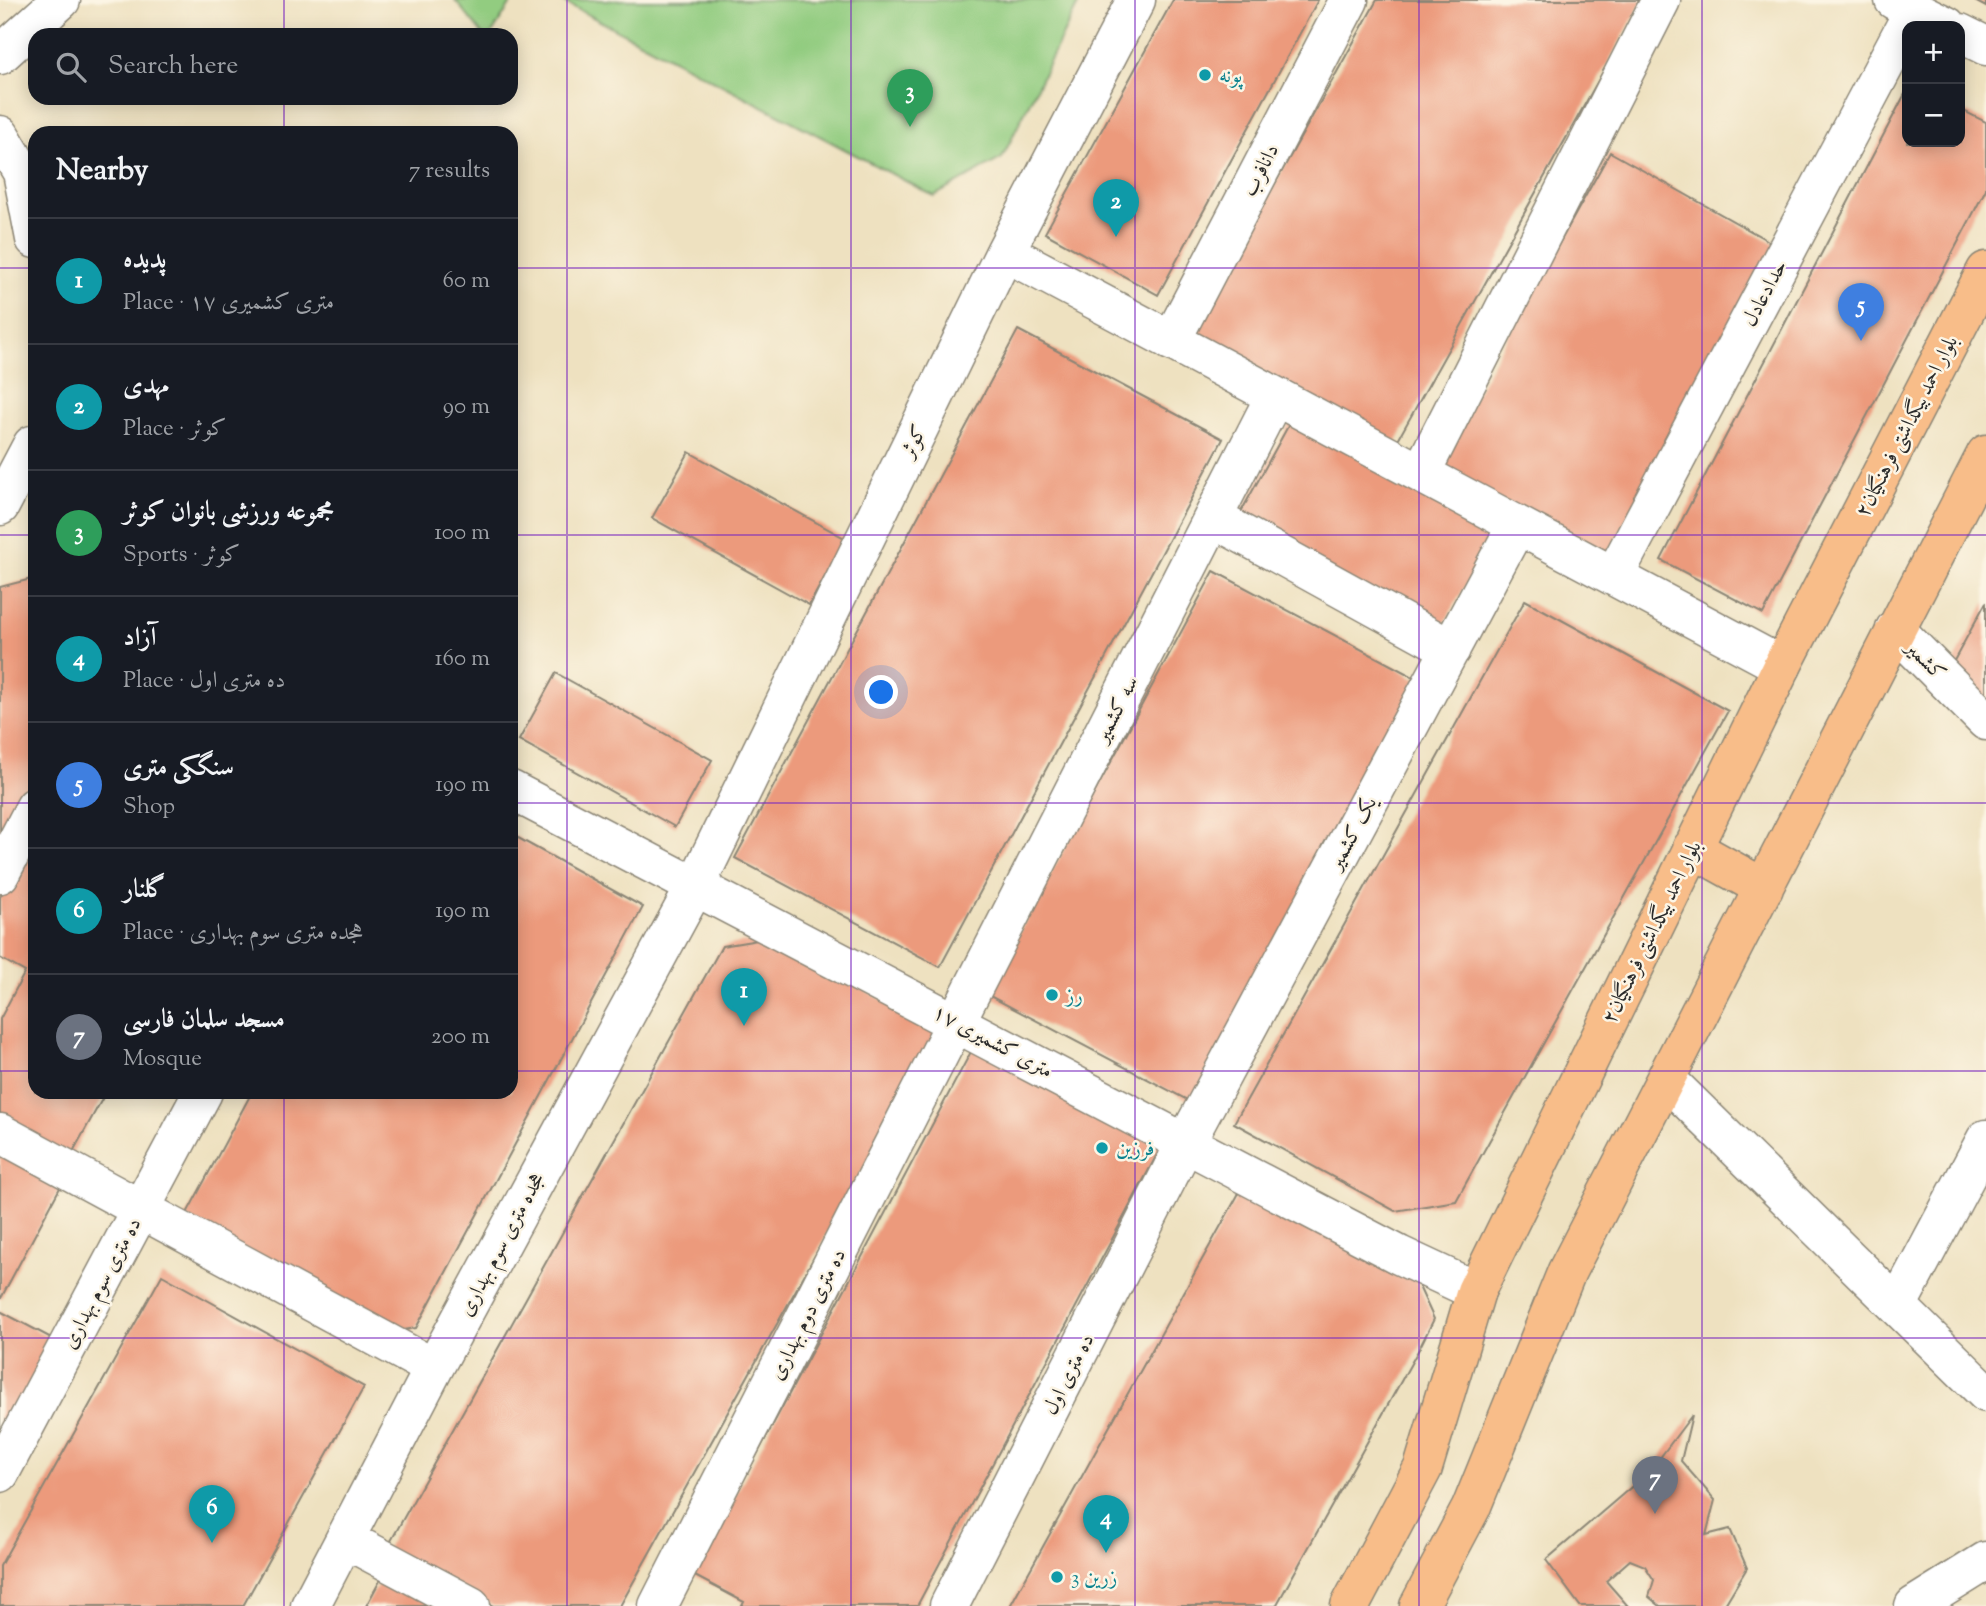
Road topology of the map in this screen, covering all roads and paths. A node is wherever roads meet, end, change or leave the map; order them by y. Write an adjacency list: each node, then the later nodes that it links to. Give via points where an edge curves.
1 (61, 0): 6 (street)
2 (1136, 0): 13 (street, کوثر)
3 (1349, 0): 15 (street, دانافرب)
4 (1661, 0): 19 (street)
5 (1918, 12): 23 (street, حدادعادل)
6 (30, 28)
7 (28, 30): 10 (street)
8 (1965, 36): 9 (street)
9 (1986, 46)
10 (0, 55)
11 (0, 135): 12 (street)
12 (28, 170)
13 (1005, 252): 15 (street); 32 (street, کوثر)
14 (1986, 271): 26 (main road, بلوار احمد بیگداشتی فرهنگیان۲)
15 (1171, 341): 16 (street)
16 (1275, 396): 19 (street); 21 (street, سه کشمیر)
17 (28, 448): 20 (street)
18 (1986, 454): 24 (main road)
19 (1421, 473): 22 (street)
20 (0, 506)
21 (1213, 518): 25 (street); 34 (street, سه کشمیر)
22 (1517, 525): 23 (street); 25 (street, یک کشمیر)
23 (1614, 576): 26 (street)
24 (1895, 629): 27 (street, کشمیر); 33 (main road)
25 (1451, 649): 39 (street, یک کشمیر)
26 (1782, 666): 30 (main road, بلوار احمد بیگداشتی فرهنگیان۲)
27 (1986, 720)
28 (518, 794): 32 (street, ۱۷ متری کشمیری)
29 (28, 820): 31 (street)
30 (1692, 848): 33 (main road); 41 (main road, بلوار احمد بیگداشتی فرهنگیان۲)
31 (0, 874)
32 (696, 885): 34 (street, ۱۷ متری کشمیری); 43 (street, هجده متری سوم بهداری)
33 (1764, 888): 35 (main road)
34 (956, 1022): 39 (street, ۱۷ متری کشمیری); 50 (street, ده متری دوم بهداری)
35 (1667, 1080): 42 (street); 53 (main road, via 1567,1271 1471,1508)
36 (199, 1099): 40 (street, ده متری سوم بهداری)
37 (0, 1133): 40 (street)
38 (1986, 1139): 42 (street)
39 (1186, 1142): 41 (street, ۱۷ متری کشمیری); 51 (street, ده متری اول)
40 (140, 1210): 43 (street); 45 (street, ده متری سوم بهداری)
41 (1476, 1291): 52 (main road, بلوار احمد بیگداشتی فرهنگیان۲, via 1423,1468)
42 (1897, 1306): 44 (street)
43 (434, 1368): 46 (street, هجده متری سوم بهداری)
44 (1986, 1393)
45 (0, 1473)
46 (345, 1539): 48 (street, هجده متری سوم بهداری); 49 (street)
47 (1986, 1561): 54 (street)
48 (310, 1606)
49 (471, 1606)
50 (658, 1606)
51 (949, 1606)
52 (1350, 1606)
53 (1419, 1606)
54 (1914, 1606)

